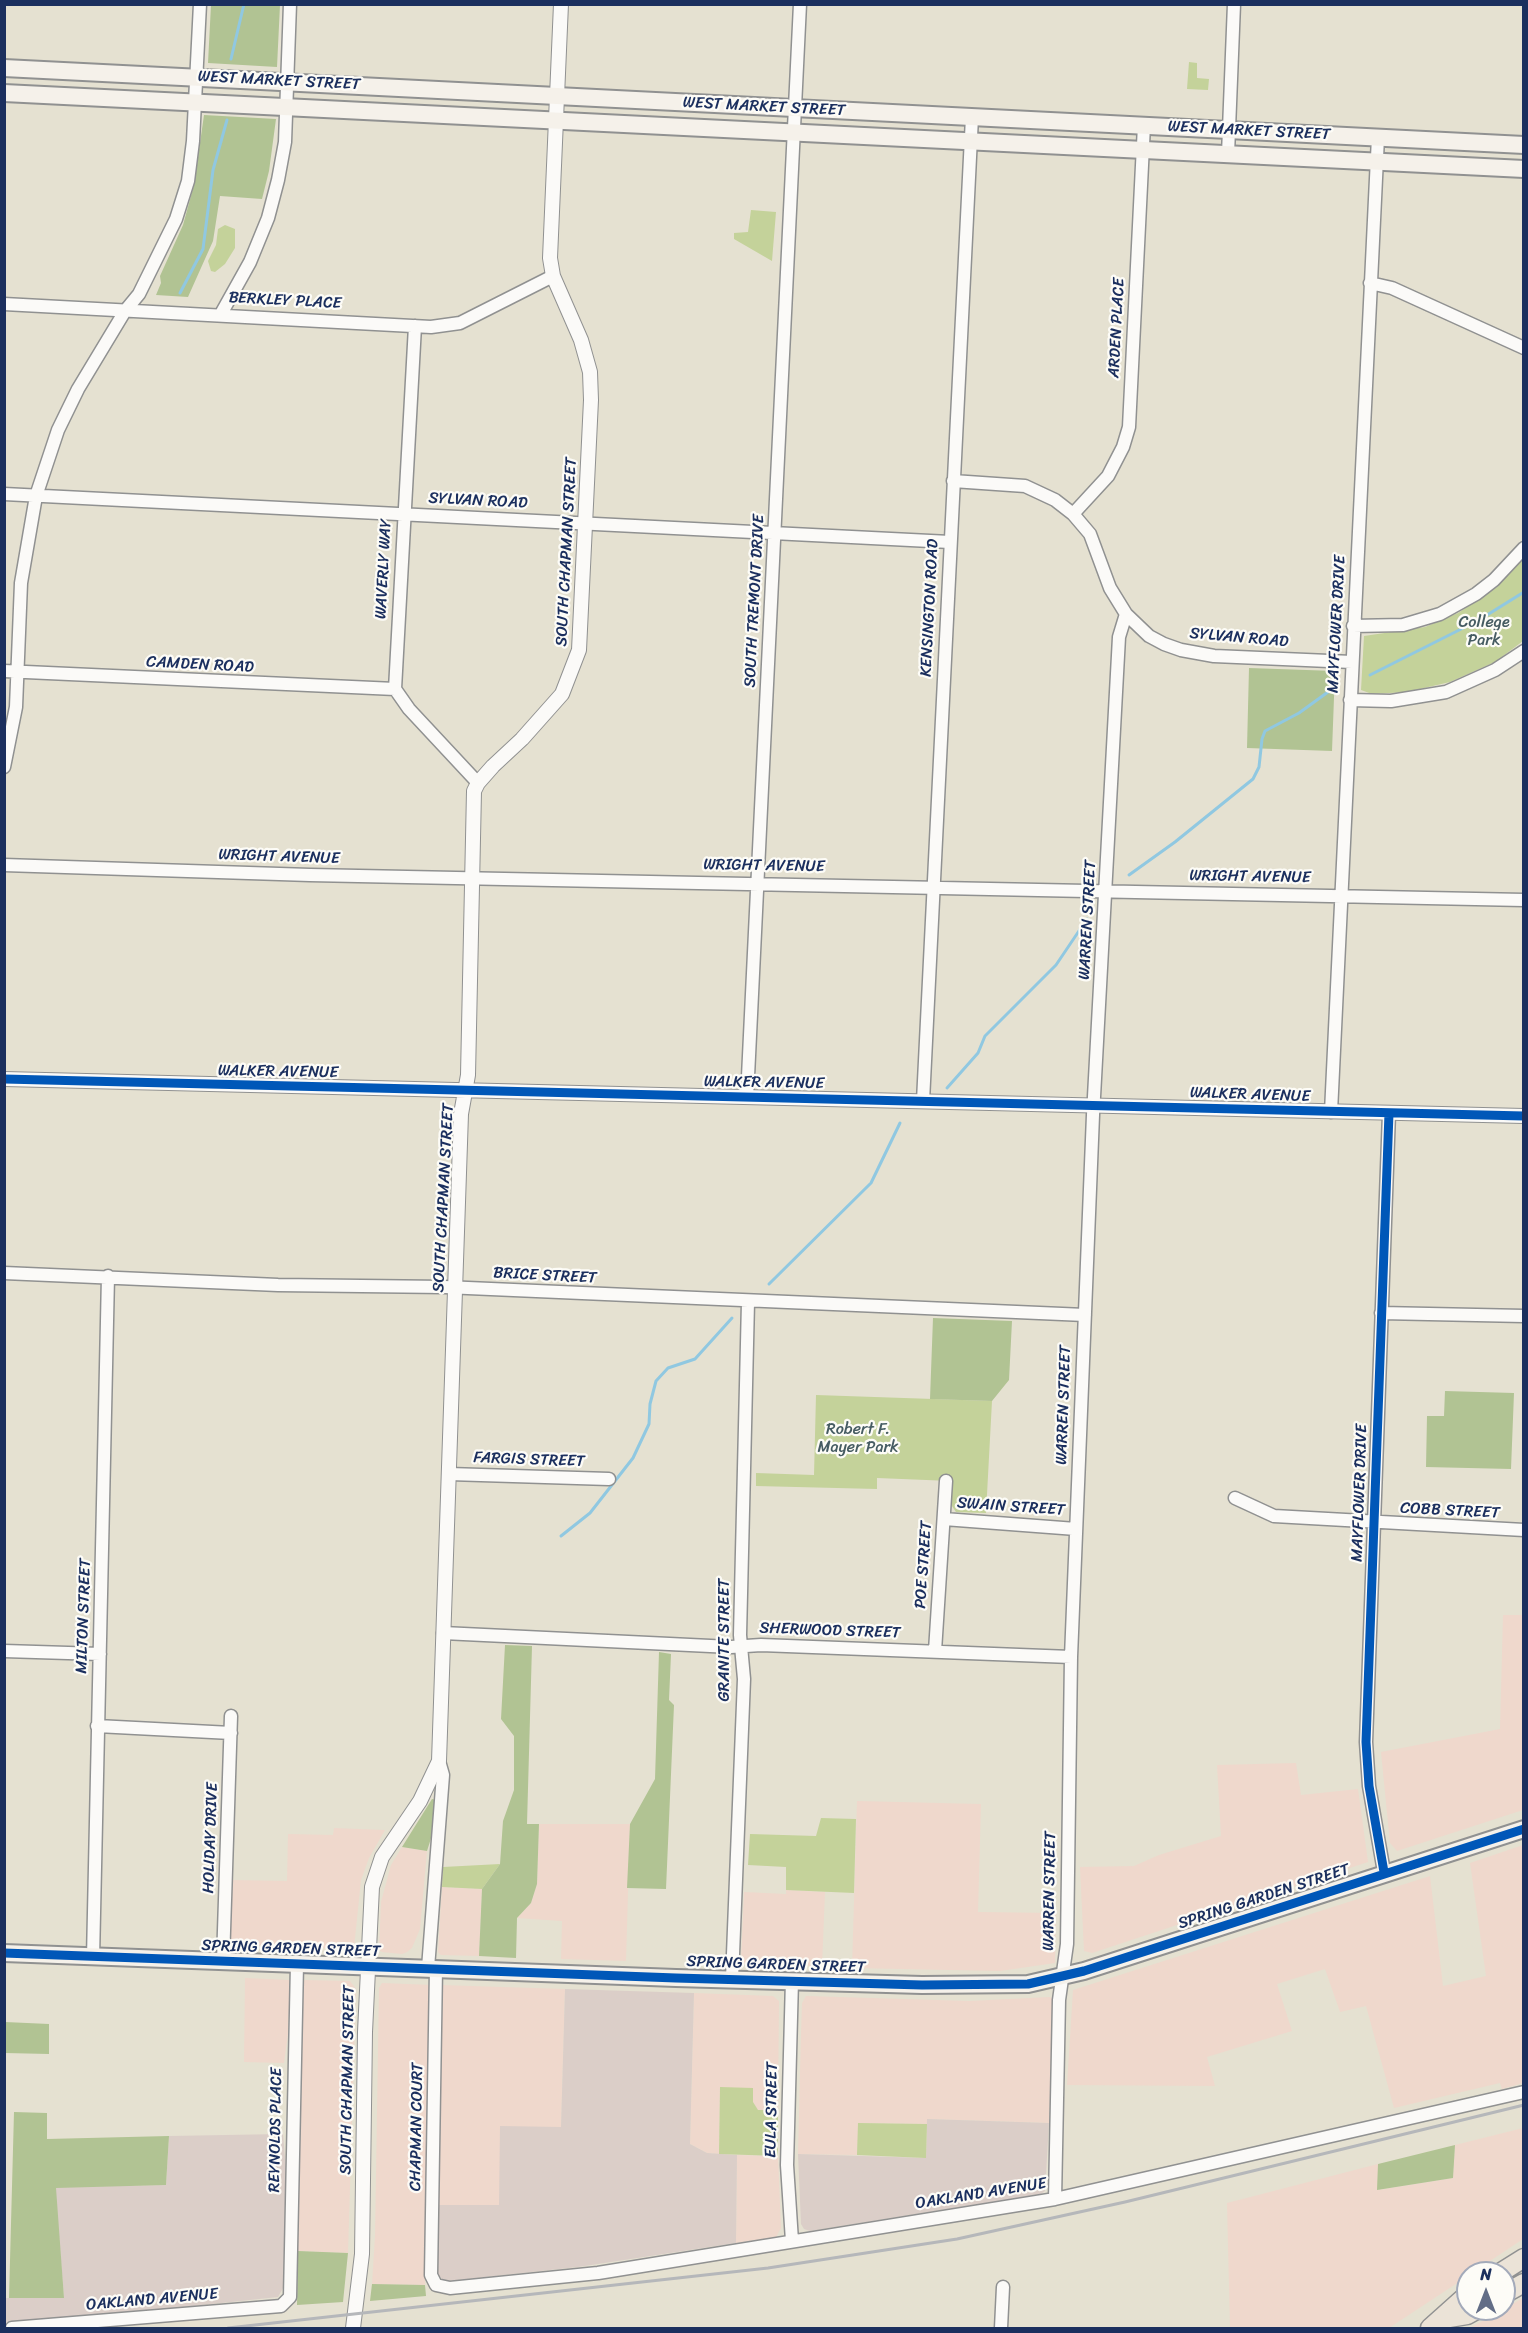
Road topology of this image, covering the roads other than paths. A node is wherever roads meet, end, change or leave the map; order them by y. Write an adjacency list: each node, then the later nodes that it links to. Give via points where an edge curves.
1 (200, 4): 7 (street)
2 (290, 4): 8 (street)
3 (561, 4): 10 (street, SOUTH CHAPMAN STREET)
4 (800, 4): 13 (street, SOUTH TREMONT DRIVE)
5 (1234, 4): 17 (street)
6 (4, 68): 7 (main road, WEST MARKET STREET)
7 (196, 77): 8 (main road, WEST MARKET STREET); 11 (street)
8 (286, 81): 10 (main road, WEST MARKET STREET); 12 (street)
9 (4, 93): 11 (main road, WEST MARKET STREET)
10 (556, 96): 13 (main road, WEST MARKET STREET); 15 (street, SOUTH CHAPMAN STREET)
11 (195, 102): 12 (main road, WEST MARKET STREET); 29 (street, via 188,181 176,219 138,294)
12 (285, 107): 15 (main road, WEST MARKET STREET); 30 (street, via 285,142 268,218)
13 (796, 107): 14 (main road, WEST MARKET STREET); 18 (street, SOUTH TREMONT DRIVE)
14 (972, 117): 16 (main road, WEST MARKET STREET); 20 (street, KENSINGTON ROAD)
15 (555, 119): 18 (main road, WEST MARKET STREET); 26 (street, SOUTH CHAPMAN STREET, via 550,258)
16 (1144, 125): 17 (main road, WEST MARKET STREET); 22 (street, ARDEN PLACE)
17 (1229, 130): 19 (main road, WEST MARKET STREET); 23 (street)
18 (795, 132): 20 (main road, WEST MARKET STREET); 39 (street, SOUTH TREMONT DRIVE)
19 (1378, 137): 21 (main road, WEST MARKET STREET); 24 (street, MAYFLOWER DRIVE)
20 (971, 142): 22 (main road, WEST MARKET STREET); 33 (street, KENSINGTON ROAD)
21 (1524, 145)
22 (1143, 150): 23 (main road, WEST MARKET STREET); 37 (street, ARDEN PLACE, via 1128,427 1120,455 1108,476)
23 (1228, 154): 24 (main road, WEST MARKET STREET)
24 (1377, 162): 25 (main road, WEST MARKET STREET); 27 (street, MAYFLOWER DRIVE)
25 (1524, 169)
26 (553, 276): 31 (street, BERKLEY PLACE, via 460,323); 38 (street, SOUTH CHAPMAN STREET, via 590,372)
27 (1370, 284): 32 (street, via 1392,288); 43 (street, MAYFLOWER DRIVE)
28 (4, 304): 29 (street, BERKLEY PLACE)
29 (124, 311): 30 (street, BERKLEY PLACE); 35 (street, via 58,430)
30 (222, 314): 31 (street, BERKLEY PLACE)
31 (415, 326): 36 (street, WAVERLY WAY)
32 (1524, 348)
33 (953, 481): 37 (street, SYLVAN ROAD, via 1025,486 1055,500); 40 (street, KENSINGTON ROAD)
34 (4, 494): 35 (street, SYLVAN ROAD)
35 (36, 496): 36 (street, SYLVAN ROAD); 46 (street)
36 (403, 514): 38 (street, SYLVAN ROAD); 47 (street, WAVERLY WAY)
37 (1073, 514): 42 (street, SYLVAN ROAD, via 1090,534 1110,588)
38 (586, 523): 39 (street, SYLVAN ROAD); 50 (street, SOUTH CHAPMAN STREET, via 579,650 562,694)
39 (775, 534): 40 (street, SYLVAN ROAD); 53 (street, SOUTH TREMONT DRIVE)
40 (950, 542): 54 (street, KENSINGTON ROAD)
41 (1524, 548): 43 (street, via 1494,580 1440,614 1403,625)
42 (1126, 615): 45 (street, SYLVAN ROAD, via 1149,636 1198,654); 55 (street, WARREN STREET, via 1119,637)
43 (1353, 626): 45 (street, MAYFLOWER DRIVE)
44 (1524, 651): 48 (street, via 1470,683 1446,692 1391,700)
45 (1352, 662): 48 (street, MAYFLOWER DRIVE)
46 (11, 672): 47 (street, CAMDEN ROAD); 49 (street, via 16,707)
47 (395, 689): 50 (street)
48 (1350, 700): 56 (street, MAYFLOWER DRIVE)
49 (4, 767)
50 (478, 783): 52 (street, SOUTH CHAPMAN STREET, via 474,791)
51 (4, 865): 52 (street, WRIGHT AVENUE)
52 (472, 876): 53 (street, WRIGHT AVENUE); 59 (street, SOUTH CHAPMAN STREET)
53 (758, 882): 54 (street, WRIGHT AVENUE); 60 (street, SOUTH TREMONT DRIVE)
54 (933, 886): 55 (street, WRIGHT AVENUE); 61 (street, KENSINGTON ROAD)
55 (1107, 890): 56 (street, WRIGHT AVENUE); 62 (street, WARREN STREET)
56 (1339, 895): 57 (street, WRIGHT AVENUE); 63 (street, MAYFLOWER DRIVE)
57 (1524, 900)
58 (4, 1079): 59 (street, WALKER AVENUE)
59 (466, 1091): 60 (street, WALKER AVENUE); 68 (street, SOUTH CHAPMAN STREET, via 461,1114)
60 (747, 1097): 61 (street, WALKER AVENUE)
61 (923, 1101): 62 (street, WALKER AVENUE)
62 (1094, 1104): 63 (street, WALKER AVENUE); 71 (street, WARREN STREET)
63 (1331, 1112): 64 (street, WALKER AVENUE)
64 (1389, 1113): 65 (street, WALKER AVENUE); 70 (street, MAYFLOWER DRIVE)
65 (1524, 1116)
66 (4, 1273): 67 (street, BRICE STREET)
67 (108, 1276): 68 (street, BRICE STREET, via 278,1285); 85 (street, MILTON STREET)
68 (456, 1288): 69 (street, BRICE STREET); 73 (street, SOUTH CHAPMAN STREET)
69 (748, 1302): 71 (street, BRICE STREET); 82 (street, GRANITE STREET)
70 (1381, 1313): 72 (street); 78 (street, MAYFLOWER DRIVE)
71 (1085, 1315): 79 (street, WARREN STREET)
72 (1524, 1316)
73 (449, 1474): 74 (street, FARGIS STREET); 81 (street, SOUTH CHAPMAN STREET)
74 (609, 1479)
75 (946, 1481): 77 (street, POE STREET)
76 (1235, 1498): 78 (street, COBB STREET, via 1274,1516)
77 (944, 1519): 79 (street, SWAIN STREET); 83 (street, POE STREET)
78 (1374, 1522): 80 (street, COBB STREET); 92 (street, MAYFLOWER DRIVE, via 1366,1742 1369,1786)
79 (1076, 1528): 86 (street, WARREN STREET)
80 (1524, 1530)
81 (443, 1633): 82 (street, SHERWOOD STREET); 90 (street, SOUTH CHAPMAN STREET)
82 (742, 1646): 83 (street, SHERWOOD STREET); 100 (street, GRANITE STREET)
83 (935, 1651): 86 (street, SHERWOOD STREET)
84 (4, 1652): 85 (street)
85 (100, 1654): 88 (street, MILTON STREET)
86 (1071, 1657): 99 (street, WARREN STREET, via 1067,1944)
87 (231, 1716): 89 (street, HOLIDAY DRIVE)
88 (96, 1726): 89 (street); 94 (street, MILTON STREET)
89 (231, 1733): 95 (street, HOLIDAY DRIVE)
90 (439, 1761): 97 (street, SOUTH CHAPMAN STREET, via 420,1801 378,1868 370,1900); 98 (street, CHAPMAN COURT, via 443,1775)
91 (1524, 1829): 92 (main road, SPRING GARDEN STREET)
92 (1384, 1872): 99 (main road, SPRING GARDEN STREET)
93 (4, 1953): 94 (main road, SPRING GARDEN STREET)
94 (93, 1958): 95 (main road, SPRING GARDEN STREET)
95 (223, 1961): 96 (main road, SPRING GARDEN STREET)
96 (297, 1964): 97 (main road, SPRING GARDEN STREET); 107 (street, REYNOLDS PLACE)
97 (368, 1966): 98 (main road, SPRING GARDEN STREET); 112 (street, SOUTH CHAPMAN STREET, via 363,2244)
98 (432, 1968): 100 (main road, SPRING GARDEN STREET); 105 (street, CHAPMAN COURT, via 431,2275)
99 (1063, 1978): 101 (main road, SPRING GARDEN STREET, via 998,1986); 103 (street, WARREN STREET, via 1058,2032)
100 (732, 1979): 101 (main road, SPRING GARDEN STREET)
101 (792, 1980): 104 (street, EULA STREET, via 787,2165)
102 (1524, 2092): 103 (street, OAKLAND AVENUE)
103 (1055, 2199): 104 (street, OAKLAND AVENUE)
104 (792, 2241): 105 (street, OAKLAND AVENUE, via 551,2279 450,2288)
105 (436, 2285)
106 (1003, 2287): 113 (street)
107 (290, 2297): 111 (street, OAKLAND AVENUE, via 280,2306)
108 (1456, 2305): 110 (main road)
109 (1456, 2318): 110 (main road)
110 (1436, 2324)
111 (12, 2328)
112 (353, 2328)
113 (1001, 2328)

